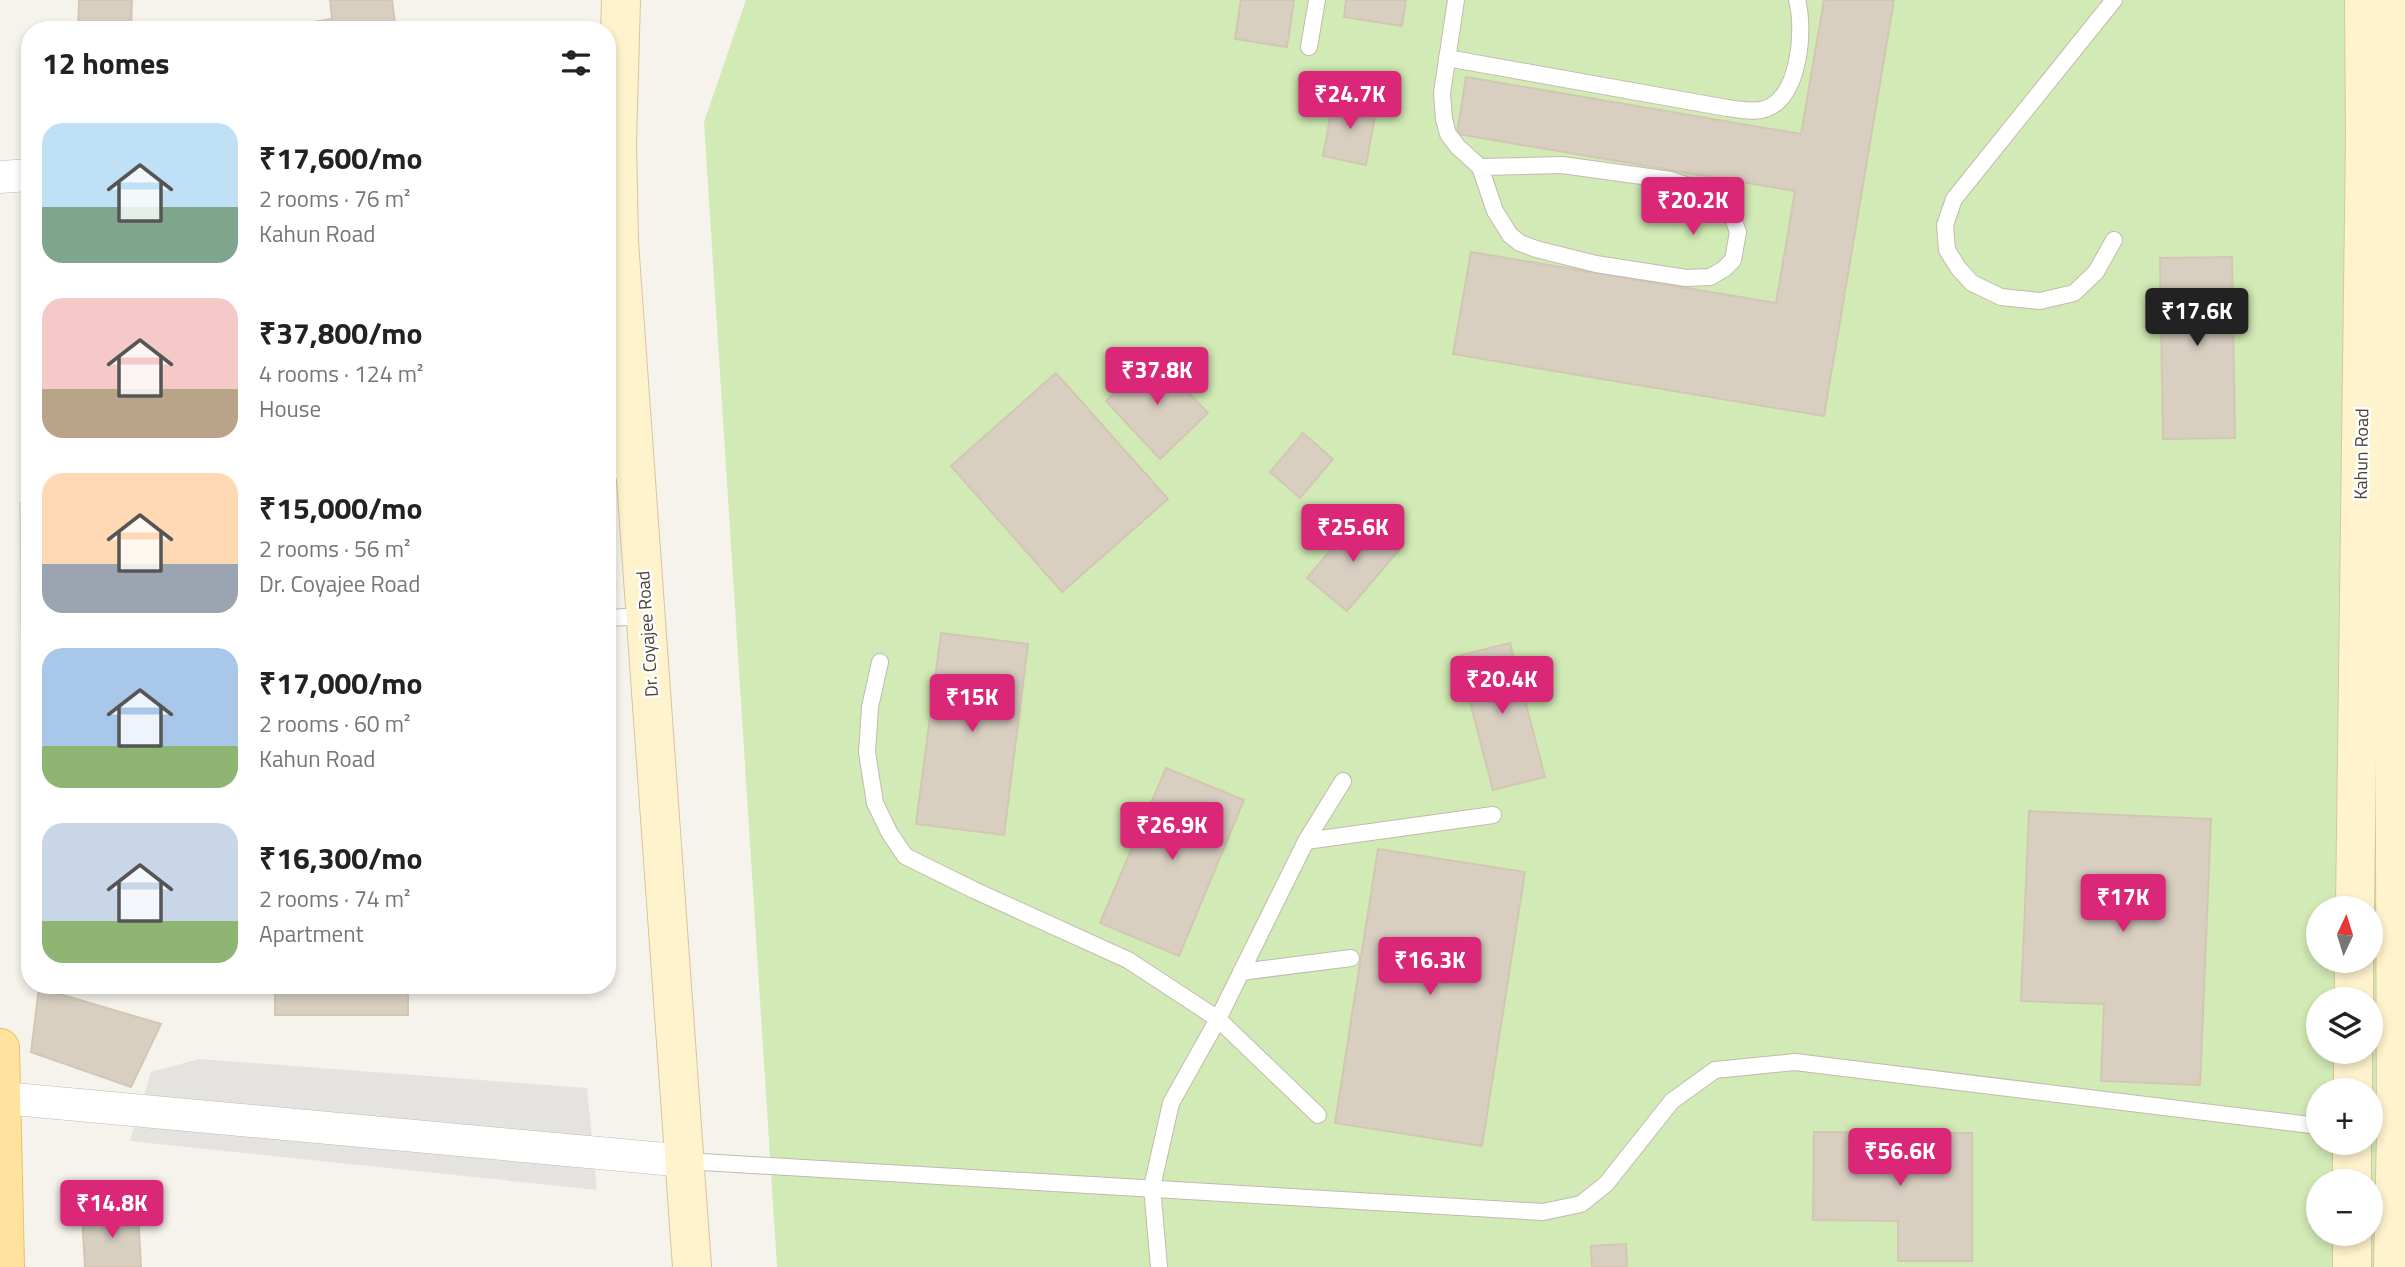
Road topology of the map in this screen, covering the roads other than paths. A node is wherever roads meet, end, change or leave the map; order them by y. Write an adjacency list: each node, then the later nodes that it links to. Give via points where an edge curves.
1 (622, 0): 10 (street, Dr. Coyajee Road)
2 (1317, 0): 8 (lane)
3 (1456, 0): 9 (lane)
4 (1797, 0): 9 (lane, via 1802,25 1792,78 1785,95 1762,110 1727,108)
5 (2114, 0): 14 (lane, via 1954,199 1945,225 1947,250 1972,283 2001,297 2040,301 2074,293 2096,272)
6 (2364, 0): 25 (street, Kahun Road)
7 (2397, 0): 16 (street, Kahun Road)
8 (1309, 47)
9 (1447, 58): 11 (lane, via 1442,93 1448,134)
10 (616, 86)
11 (1480, 167): 11 (lane, via 1562,165 1671,180 1707,192 1734,219 1738,232 1732,260 1710,277 1686,278 1536,249 1520,243 1503,226)
12 (21, 176): 13 (street)
13 (0, 177)
14 (2114, 240)
15 (616, 328): 17 (street, Dr. Coyajee Road)
16 (2402, 420): 18 (street, Kahun Road)
17 (621, 470): 19 (street, Dr. Coyajee Road)
18 (2400, 559): 30 (street, Kahun Road)
19 (646, 616): 20 (lane); 35 (street, Dr. Coyajee Road)
20 (616, 618)
21 (880, 662): 28 (lane, via 867,752 875,803 905,856 1128,960)
22 (1343, 781): 24 (lane)
23 (1493, 816): 24 (lane)
24 (1306, 841): 27 (lane)
25 (2355, 896)
26 (1352, 958): 27 (lane)
27 (1241, 972): 28 (lane)
28 (1218, 1019): 32 (lane); 36 (lane, via 1171,1103)
29 (0, 1048): 31 (main road)
30 (2379, 1078)
31 (3, 1098): 35 (street); 38 (main road)
32 (1318, 1115)
33 (2306, 1124): 36 (lane, via 1795,1062 1715,1070 1672,1101 1606,1184 1581,1204 1543,1212)
34 (2379, 1155): 42 (street, Kahun Road)
35 (685, 1160): 36 (lane); 39 (street, Dr. Coyajee Road)
36 (1152, 1187): 40 (lane)
37 (2352, 1246): 41 (street)
38 (5, 1267)
39 (692, 1267)
40 (1159, 1267)
41 (2352, 1267)
42 (2393, 1267)

